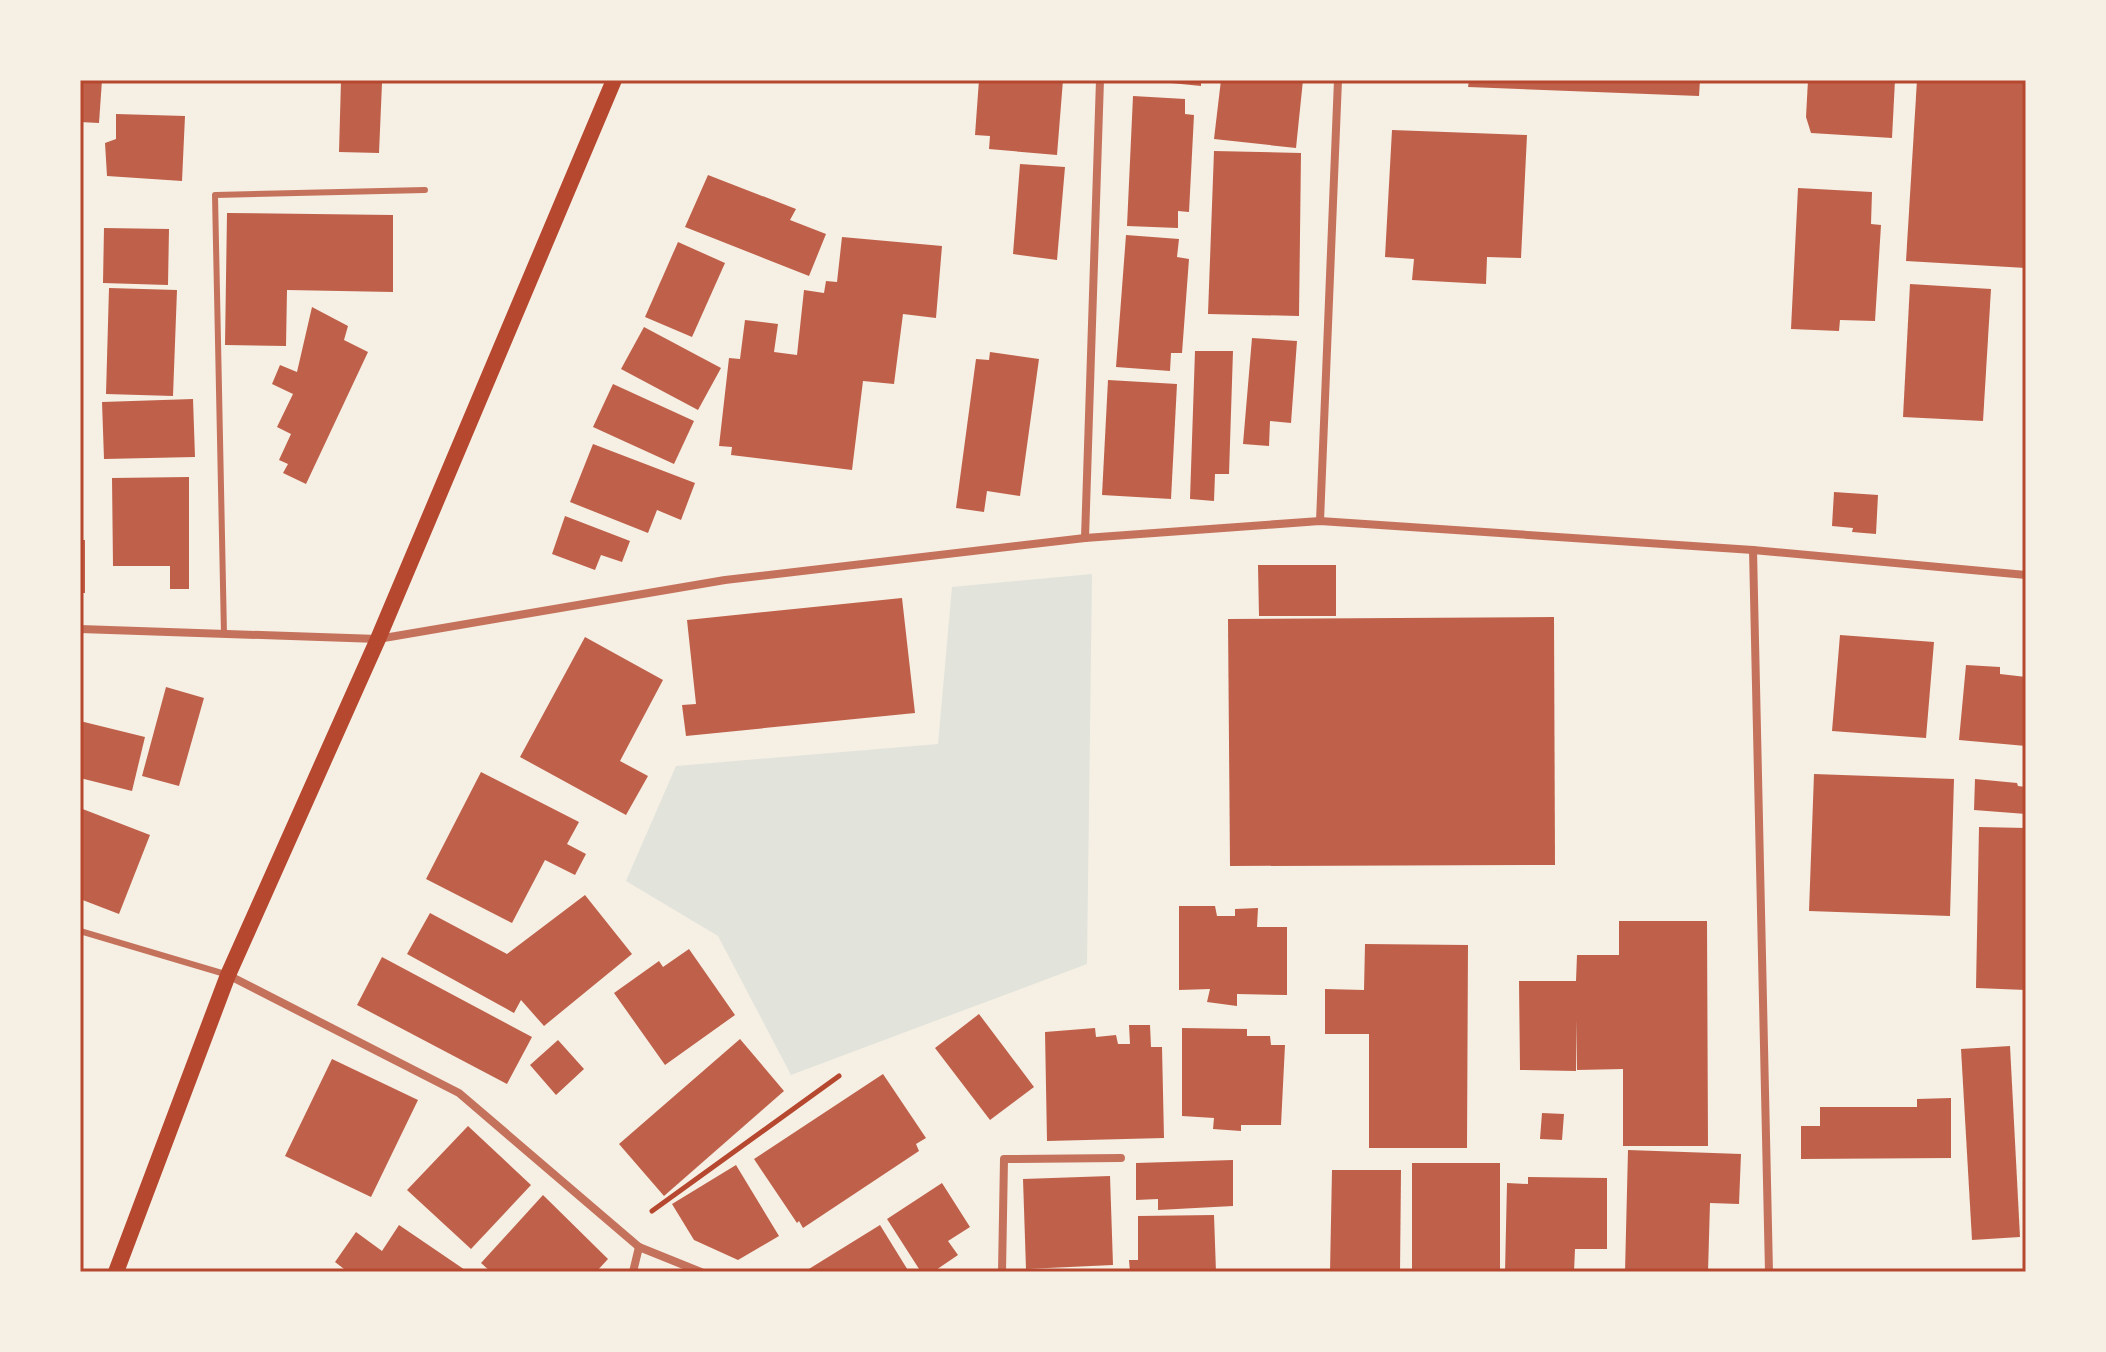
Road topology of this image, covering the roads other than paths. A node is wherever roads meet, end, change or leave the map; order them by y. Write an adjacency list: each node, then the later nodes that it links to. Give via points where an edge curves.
1 (614, 80): 11 (main road)
2 (1100, 80): 6 (street)
3 (1338, 80): 5 (street)
4 (425, 190): 10 (lane, via 215,195)
5 (1320, 521): 6 (street); 7 (street)
6 (1085, 538): 11 (street, via 725,580)
7 (1753, 550): 8 (street); 20 (street)
8 (2026, 575)
9 (80, 629): 10 (street)
10 (224, 634): 11 (street)
11 (378, 639): 13 (main road)
12 (80, 931): 13 (lane)
13 (228, 975): 15 (street, via 459,1093); 16 (main road)
14 (1121, 1158): 19 (street, via 1004,1159)
15 (639, 1247): 17 (street); 18 (street)
16 (116, 1272)
17 (633, 1272)
18 (701, 1272)
19 (1002, 1272)
20 (1769, 1272)

